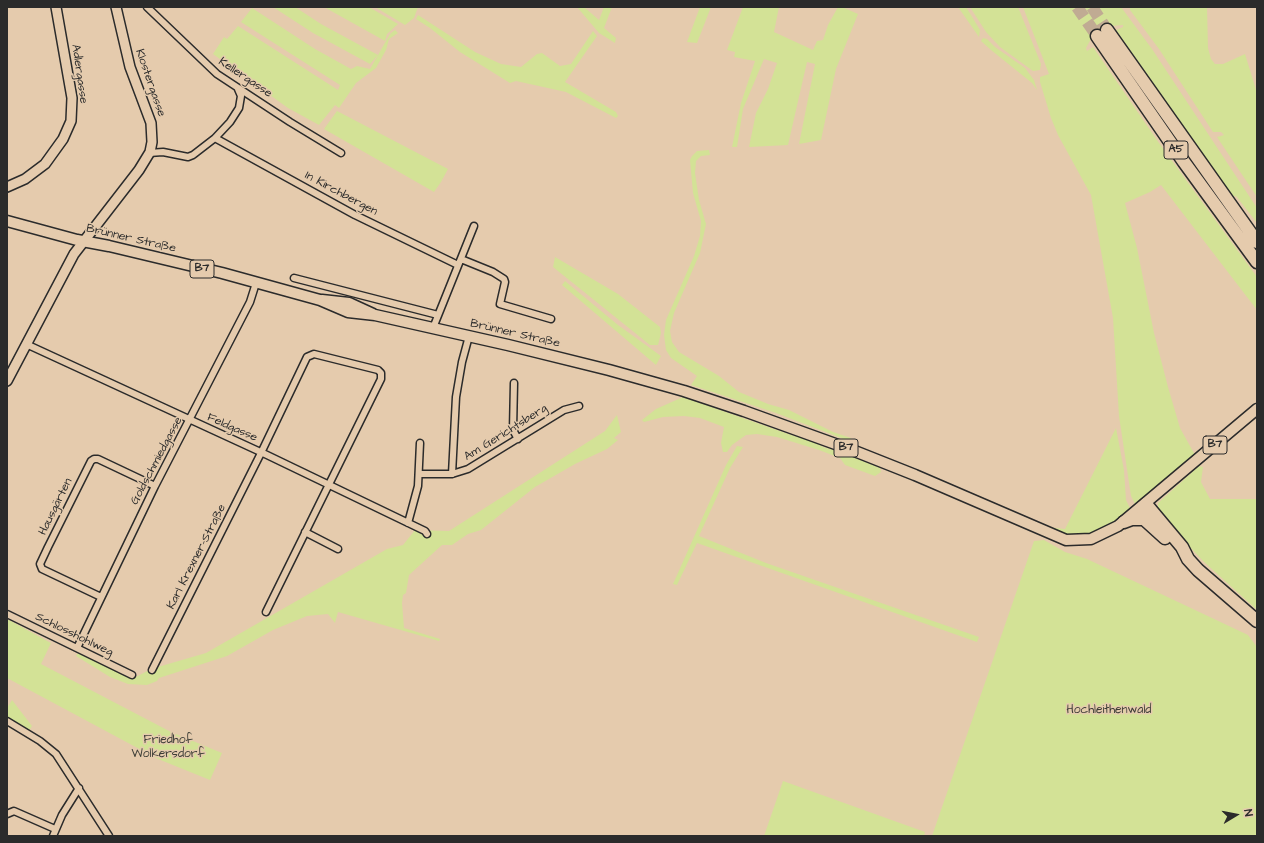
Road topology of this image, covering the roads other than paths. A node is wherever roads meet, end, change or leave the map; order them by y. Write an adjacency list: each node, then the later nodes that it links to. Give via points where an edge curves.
1 (56, 7): 8 (street, Adlergasse, via 72,98 71,121 63,140 45,164 25,179)
2 (116, 7): 6 (street, Klostergasse, via 130,67 151,123 152,142)
3 (147, 7): 4 (street, Kellergasse, via 204,63)
4 (238, 89): 5 (street, via 241,96 239,108); 7 (street, Kellergasse)
5 (215, 138): 6 (street, via 190,157 163,152); 15 (street, In Kirchbergen, via 355,216)
6 (149, 153): 11 (street, Klostergasse, via 139,170)
7 (341, 153)
8 (7, 187)
9 (7, 221): 11 (main road, Brünner Straße / B7)
10 (474, 226): 13 (street)
11 (84, 241): 17 (main road, Brünner Straße / B7); 22 (street, Klostergasse, via 64,270)
12 (1257, 242): 14 (highway, A5, via 1149,92 1102,33 1184,162)
13 (461, 259): 15 (street); 19 (street, via 504,279 500,304)
14 (1257, 262)
15 (458, 265): 18 (street)
16 (294, 278): 18 (street)
17 (256, 283): 20 (main road, Brünner Straße / B7, via 320,300 348,312); 27 (street, Goldschmiedgasse, via 250,302)
18 (438, 315): 20 (street)
19 (551, 319)
20 (434, 328): 21 (main road, Brünner Straße / B7)
21 (469, 336): 32 (street, via 456,397); 36 (main road, Brünner Straße / B7, via 634,377 751,413 915,475 1060,539 1091,539)
22 (26, 344): 23 (street, Klostergasse); 27 (street, Feldgasse)
23 (7, 381)
24 (514, 383): 28 (street, via 513,430)
25 (579, 406): 28 (street, Am Gerichtsberg, via 567,408)
26 (1257, 409): 35 (main road, B7)
27 (190, 421): 30 (street, Feldgasse); 34 (street, Goldschmiedgasse)
28 (518, 440): 32 (street, Am Gerichtsberg, via 468,469)
29 (420, 443): 31 (street)
30 (261, 453): 33 (street, Feldgasse); 33 (street, Karl Krexner-Straße, via 310,354 378,370 381,373 380,379); 46 (street, Karl Krexner-Straße)
31 (419, 474): 32 (street, Am Gerichtsberg); 37 (street)
32 (452, 474)
33 (328, 485): 37 (street, Feldgasse); 38 (street)
34 (155, 486): 41 (street, Goldschmiedgasse); 41 (street, Hausgärten, via 94,459 43,557 40,564 42,569)
35 (1144, 510): 36 (highway); 44 (highway, via 1182,547 1188,559 1216,587)
36 (1124, 522)
37 (408, 523): 39 (street, Feldgasse)
38 (305, 532): 40 (street); 42 (street)
39 (427, 534)
40 (338, 549)
41 (100, 597): 45 (street, Goldschmiedgasse)
42 (266, 612)
43 (7, 614): 45 (street, Schlosshohlweg)
44 (1257, 621)
45 (76, 648): 47 (street, Schlosshohlweg)
46 (152, 670)
47 (132, 675)
48 (7, 720): 49 (street, via 56,754)
49 (79, 788): 51 (street); 53 (street)
50 (7, 814): 51 (street, via 14,811)
51 (56, 829): 52 (street)
52 (54, 836)
53 (109, 836)

